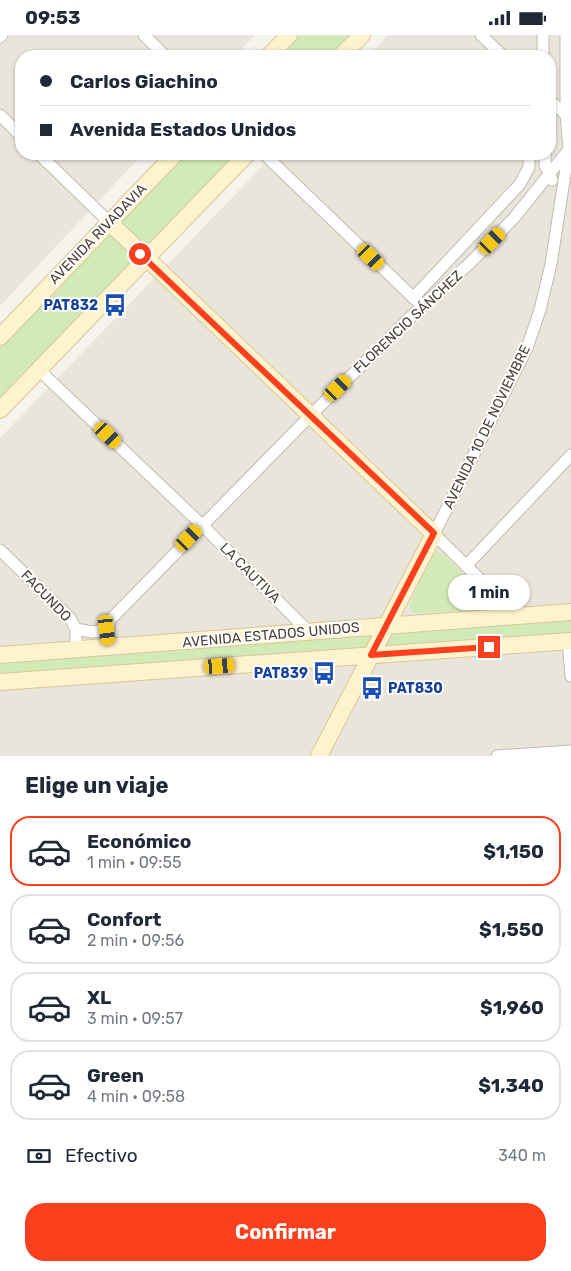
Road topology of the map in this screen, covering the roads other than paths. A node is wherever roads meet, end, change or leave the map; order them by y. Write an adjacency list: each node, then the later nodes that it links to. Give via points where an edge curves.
1 (144, 35): 7 (street)
2 (289, 35): 8 (main road)
3 (362, 35): 9 (main road)
4 (481, 35): 10 (street)
5 (543, 35): 11 (street)
6 (566, 35): 14 (street, AVENIDA 10 DE NOVIEMBRE)
7 (159, 50)
8 (275, 50)
9 (347, 50)
10 (497, 50)
11 (544, 50)
12 (556, 106): 14 (street)
13 (0, 115): 15 (street)
14 (568, 117): 16 (street, AVENIDA 10 DE NOVIEMBRE)
15 (15, 130)
16 (570, 148): 23 (street, FLORENCIO SÁNCHEZ); 24 (street, AVENIDA 10 DE NOVIEMBRE)
17 (45, 160): 25 (street)
18 (169, 160): 25 (main road, AVENIDA RIVADAVIA)
19 (241, 160): 26 (main road)
20 (270, 160): 27 (street)
21 (529, 160): 27 (street, via 520,184)
22 (545, 160): 23 (street)
23 (549, 176): 24 (street); 27 (street, FLORENCIO SÁNCHEZ, via 469,264)
24 (561, 191): 34 (street, AVENIDA 10 DE NOVIEMBRE, via 551,264 527,348)
25 (109, 223): 26 (main road); 28 (main road, AVENIDA RIVADAVIA)
26 (145, 259): 29 (main road); 31 (main road)
27 (418, 302): 31 (street, FLORENCIO SÁNCHEZ)
28 (0, 337)
29 (38, 369): 30 (main road); 33 (street, LA CAUTIVA)
30 (0, 410)
31 (310, 416): 33 (street, FLORENCIO SÁNCHEZ); 34 (main road)
32 (570, 457): 36 (street)
33 (202, 525): 41 (street, FLORENCIO SÁNCHEZ, via 111,619); 42 (street, LA CAUTIVA)
34 (434, 533): 36 (street); 39 (main road, AVENIDA 10 DE NOVIEMBRE)
35 (0, 550): 40 (street, FACUNDO, via 70,618)
36 (466, 567): 38 (street, via 504,603)
37 (571, 612): 38 (main road, AVENIDA ESTADOS UNIDOS)
38 (526, 615): 39 (main road, AVENIDA ESTADOS UNIDOS)
39 (386, 625): 42 (main road, AVENIDA ESTADOS UNIDOS); 47 (main road, AVENIDA 10 DE NOVIEMBRE)
40 (76, 629): 41 (street); 45 (street, FACUNDO)
41 (107, 630): 44 (street)
42 (310, 633): 44 (main road, AVENIDA ESTADOS UNIDOS)
43 (570, 641): 47 (main road, AVENIDA ESTADOS UNIDOS); 50 (street)
44 (109, 648): 45 (main road, AVENIDA ESTADOS UNIDOS); 48 (main road)
45 (76, 649): 46 (main road, AVENIDA ESTADOS UNIDOS); 49 (main road)
46 (0, 655)
47 (371, 655): 48 (main road, AVENIDA ESTADOS UNIDOS); 53 (main road, AVENIDA 10 DE NOVIEMBRE)
48 (113, 674): 49 (main road, AVENIDA ESTADOS UNIDOS)
49 (78, 676): 51 (main road, AVENIDA ESTADOS UNIDOS)
50 (571, 676)
51 (0, 681)
52 (571, 751): 54 (street)
53 (319, 756)
54 (497, 756)

